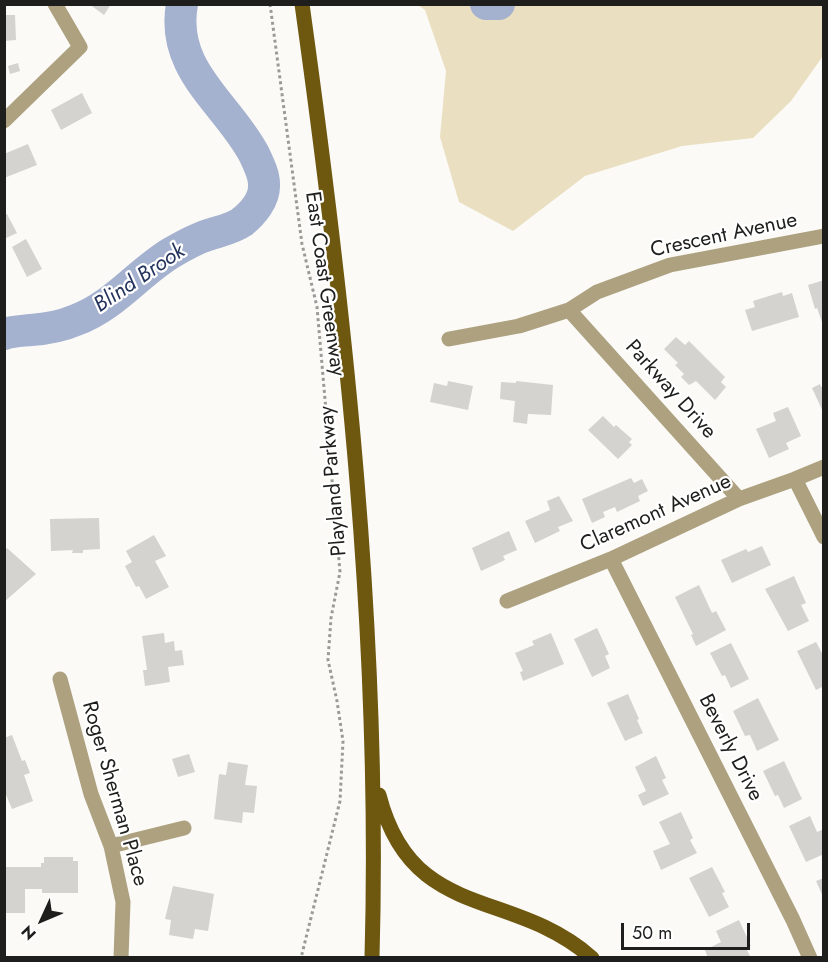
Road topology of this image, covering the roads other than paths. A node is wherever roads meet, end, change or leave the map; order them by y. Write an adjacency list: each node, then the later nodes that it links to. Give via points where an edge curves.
1 (55, 4): 3 (street, via 80,47)
2 (302, 4): 14 (main road, Playland Parkway, via 348,395 368,651)
3 (4, 121)
4 (824, 236): 5 (street, Crescent Avenue, via 670,265 597,292)
5 (569, 310): 6 (street, Crescent Avenue, via 519,326); 9 (street, Parkway Drive)
6 (449, 339)
7 (824, 466): 8 (street, Claremont Avenue)
8 (795, 479): 9 (street, Claremont Avenue); 10 (street)
9 (739, 499): 11 (street, Claremont Avenue)
10 (824, 537)
11 (611, 559): 12 (street, Claremont Avenue); 20 (street, Beverly Drive)
12 (507, 601)
13 (60, 679): 16 (street, Roger Sherman Place, via 91,794)
14 (373, 772): 18 (main road, Playland Parkway); 19 (main road, via 388,826 411,862 426,875 462,896 552,931)
15 (184, 828): 16 (street)
16 (111, 846): 17 (street, Roger Sherman Place, via 123,902)
17 (121, 957)
18 (372, 957)
19 (592, 957)
20 (810, 957)

